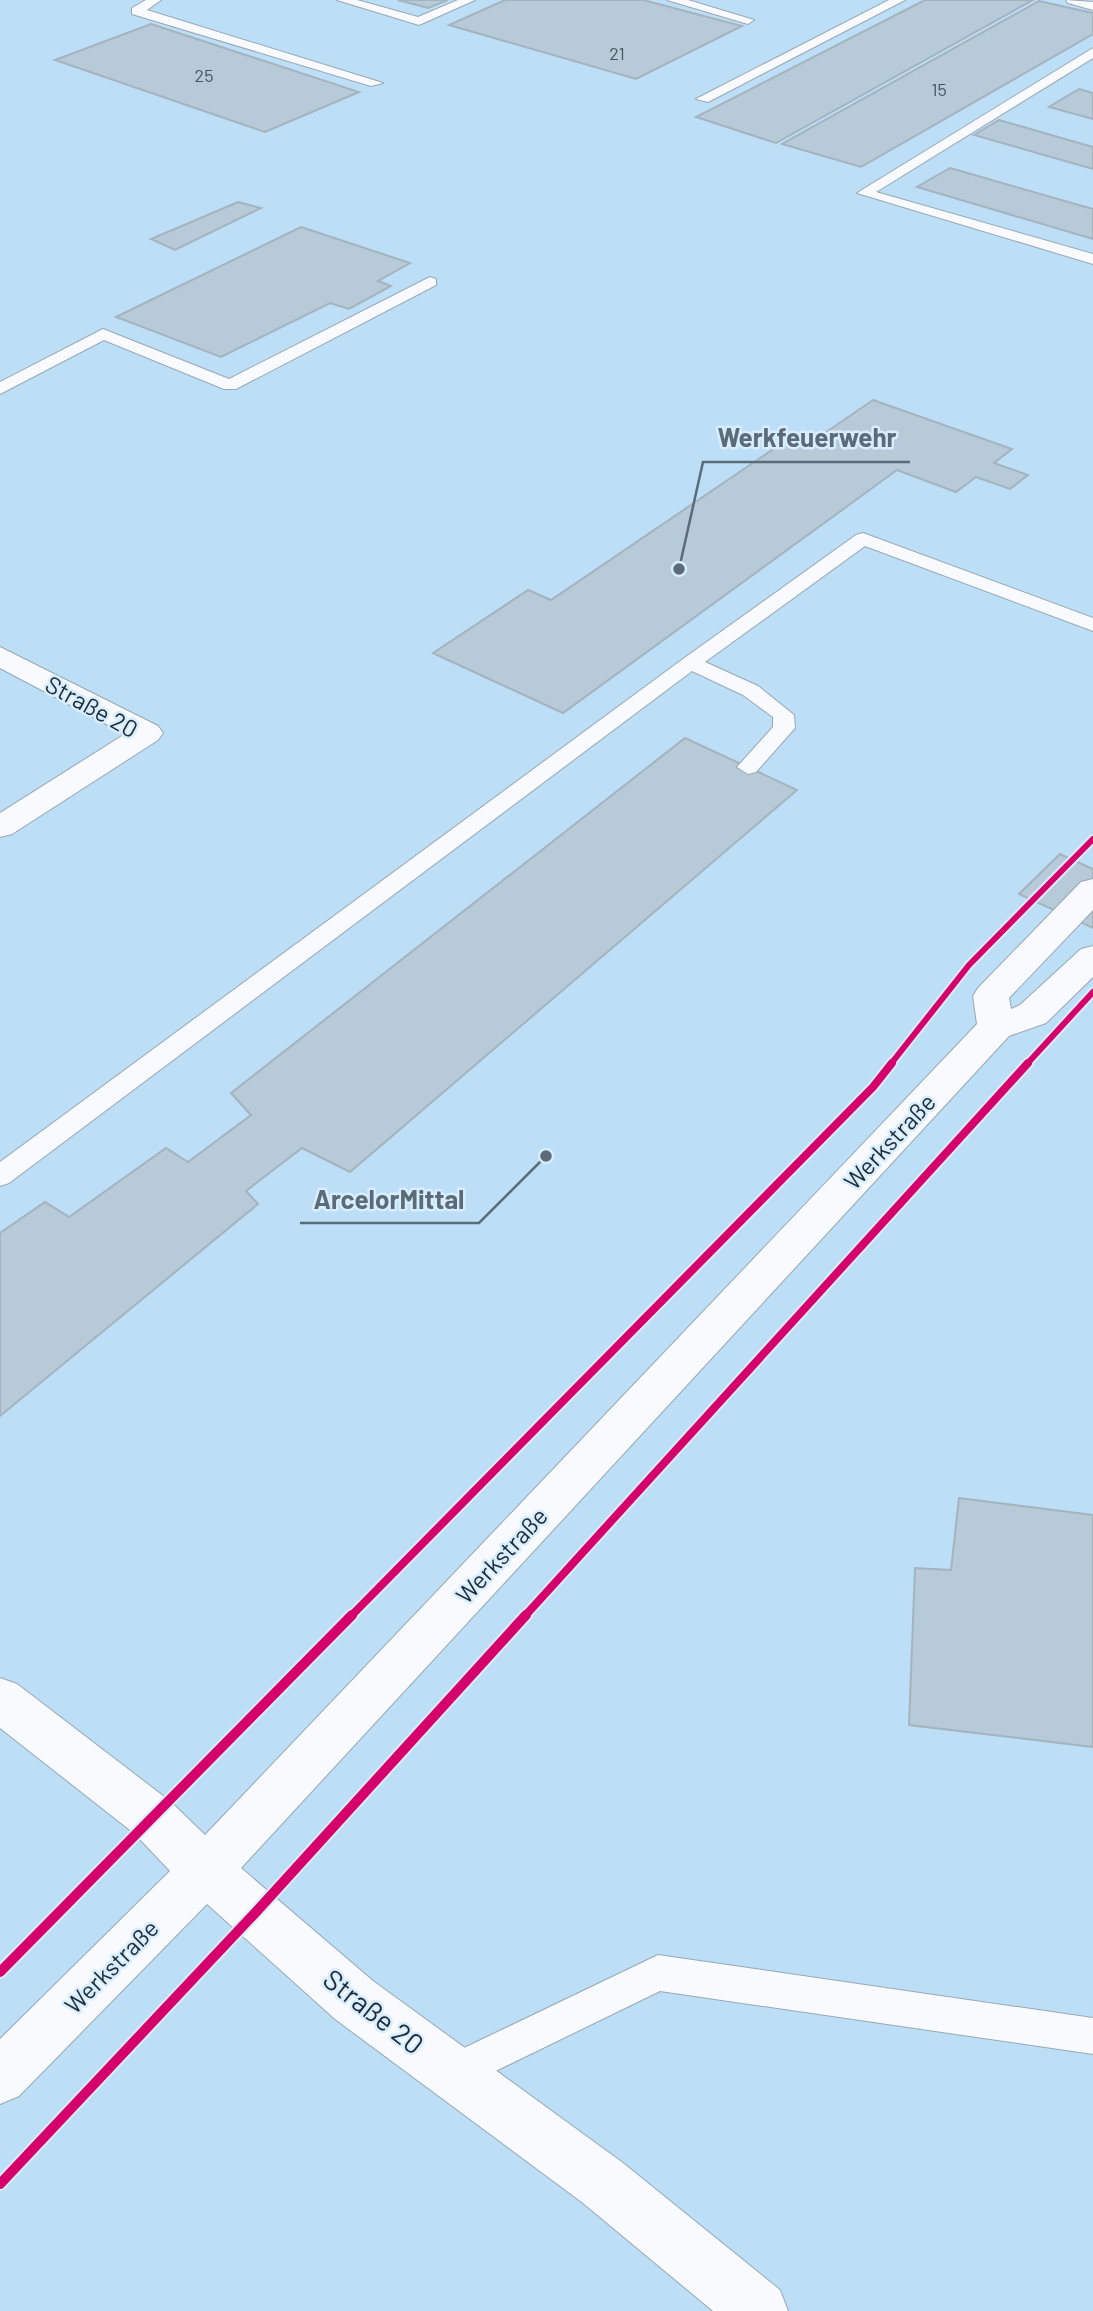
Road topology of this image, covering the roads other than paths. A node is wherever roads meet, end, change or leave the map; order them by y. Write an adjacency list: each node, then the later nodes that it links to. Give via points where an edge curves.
1 (155, 0): 10 (lane, via 138,11)
2 (343, 0): 3 (lane, via 419,21)
3 (469, 0)
4 (673, 0): 8 (lane)
5 (900, 0): 11 (lane)
6 (1072, 0): 7 (lane)
7 (1093, 6)
8 (748, 20)
9 (1093, 52): 12 (lane, via 864,193)
10 (376, 83)
11 (703, 99)
12 (1093, 259)
13 (430, 282): 14 (lane, via 230,385 103,334)
14 (0, 389)
15 (1093, 625): 17 (lane, via 863,539)
16 (0, 656): 19 (street, Straße 20, via 147,733)
17 (690, 663): 18 (lane, via 763,696 783,715 784,728); 23 (lane)
18 (748, 767)
19 (0, 827)
20 (1093, 890): 22 (street, via 990,996)
21 (1093, 957): 22 (street, Werkstraße, via 1033,1014)
22 (996, 1027): 25 (street, Werkstraße)
23 (0, 1176)
24 (0, 1699): 25 (street, Straße 20, via 153,1818)
25 (205, 1871): 27 (street, Straße 20, via 354,2000); 28 (street, Werkstraße)
26 (1093, 2036): 27 (lane, via 657,1973)
27 (454, 2072): 29 (street, Straße 20, via 603,2183)
28 (0, 2077)
29 (759, 2311)

